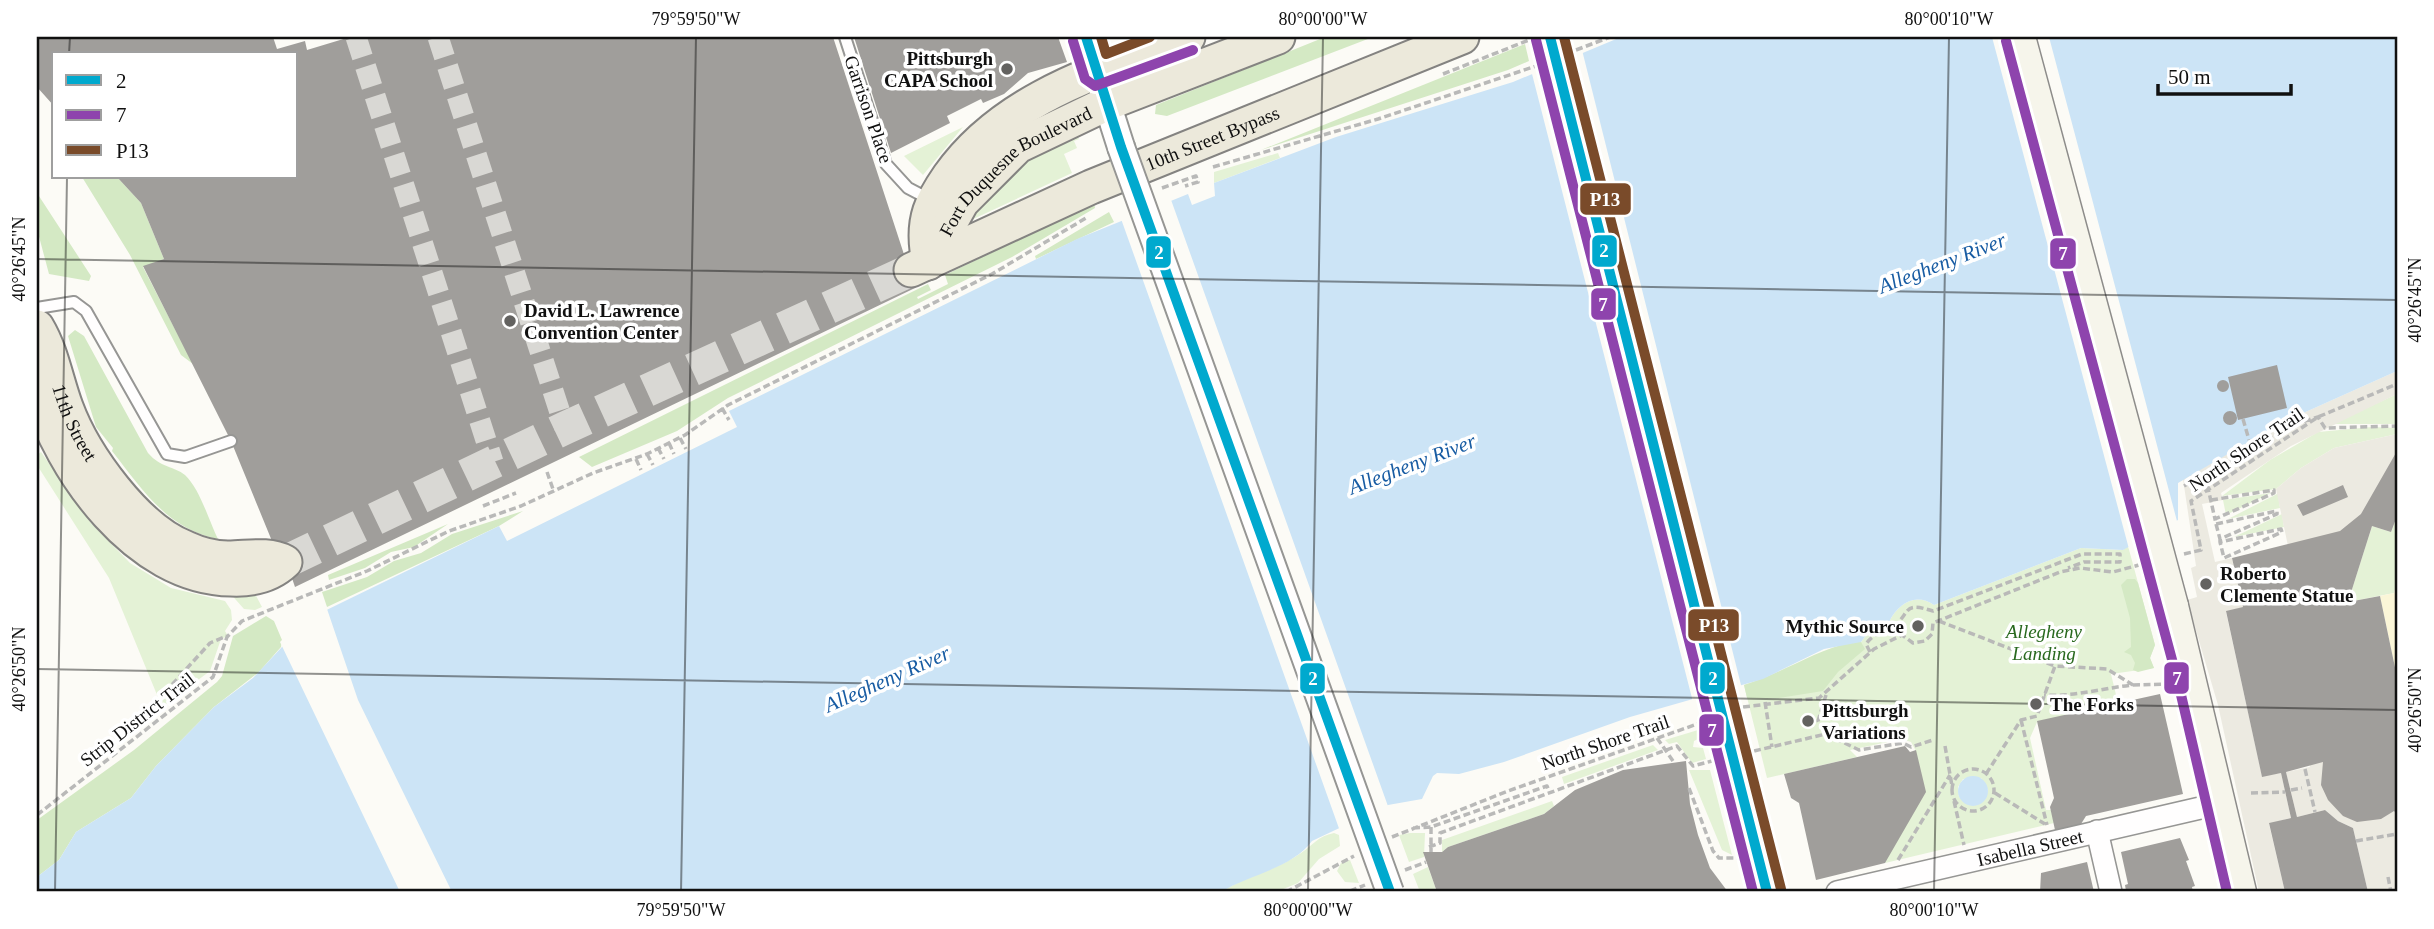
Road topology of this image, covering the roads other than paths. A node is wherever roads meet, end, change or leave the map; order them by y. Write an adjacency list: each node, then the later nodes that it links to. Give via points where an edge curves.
1 (845, 37): 10 (lane, Garrison Place, via 886,164 908,188)
2 (1086, 37): 8 (street)
3 (1188, 37): 8 (main road, Fort Duquesne Boulevard)
4 (1278, 37): 9 (main road, Fort Duquesne Boulevard)
5 (1462, 37): 11 (main road, 10th Street Bypass, via 1091,187)
6 (1550, 37): 21 (street, bridge)
7 (2020, 37): 17 (main road, bridge)
8 (1097, 72): 9 (street); 10 (main road, Fort Duquesne Boulevard, via 1016,111 992,128 961,160)
9 (1108, 103): 11 (main road, Fort Duquesne Boulevard, via 1059,124 1006,156 962,202); 20 (street, bridge)
10 (933, 202): 11 (main road, Fort Duquesne Boulevard, via 924,222)
11 (919, 266)
12 (37, 308): 16 (lane, via 74,302 86,311 167,454 185,457)
13 (37, 327): 15 (main road, 11th Street, via 48,345 68,411 125,516 74,467)
14 (37, 389): 15 (main road, 11th Street)
15 (41, 422)
16 (232, 442)
17 (2222, 803): 18 (street, Isabella Street); 24 (main road)
18 (2097, 831): 19 (street, Isabella Street); 23 (street)
19 (1893, 880): 22 (street, Isabella Street)
20 (1390, 892)
21 (1766, 892)
22 (1837, 892)
23 (2111, 892)
24 (2241, 892)

